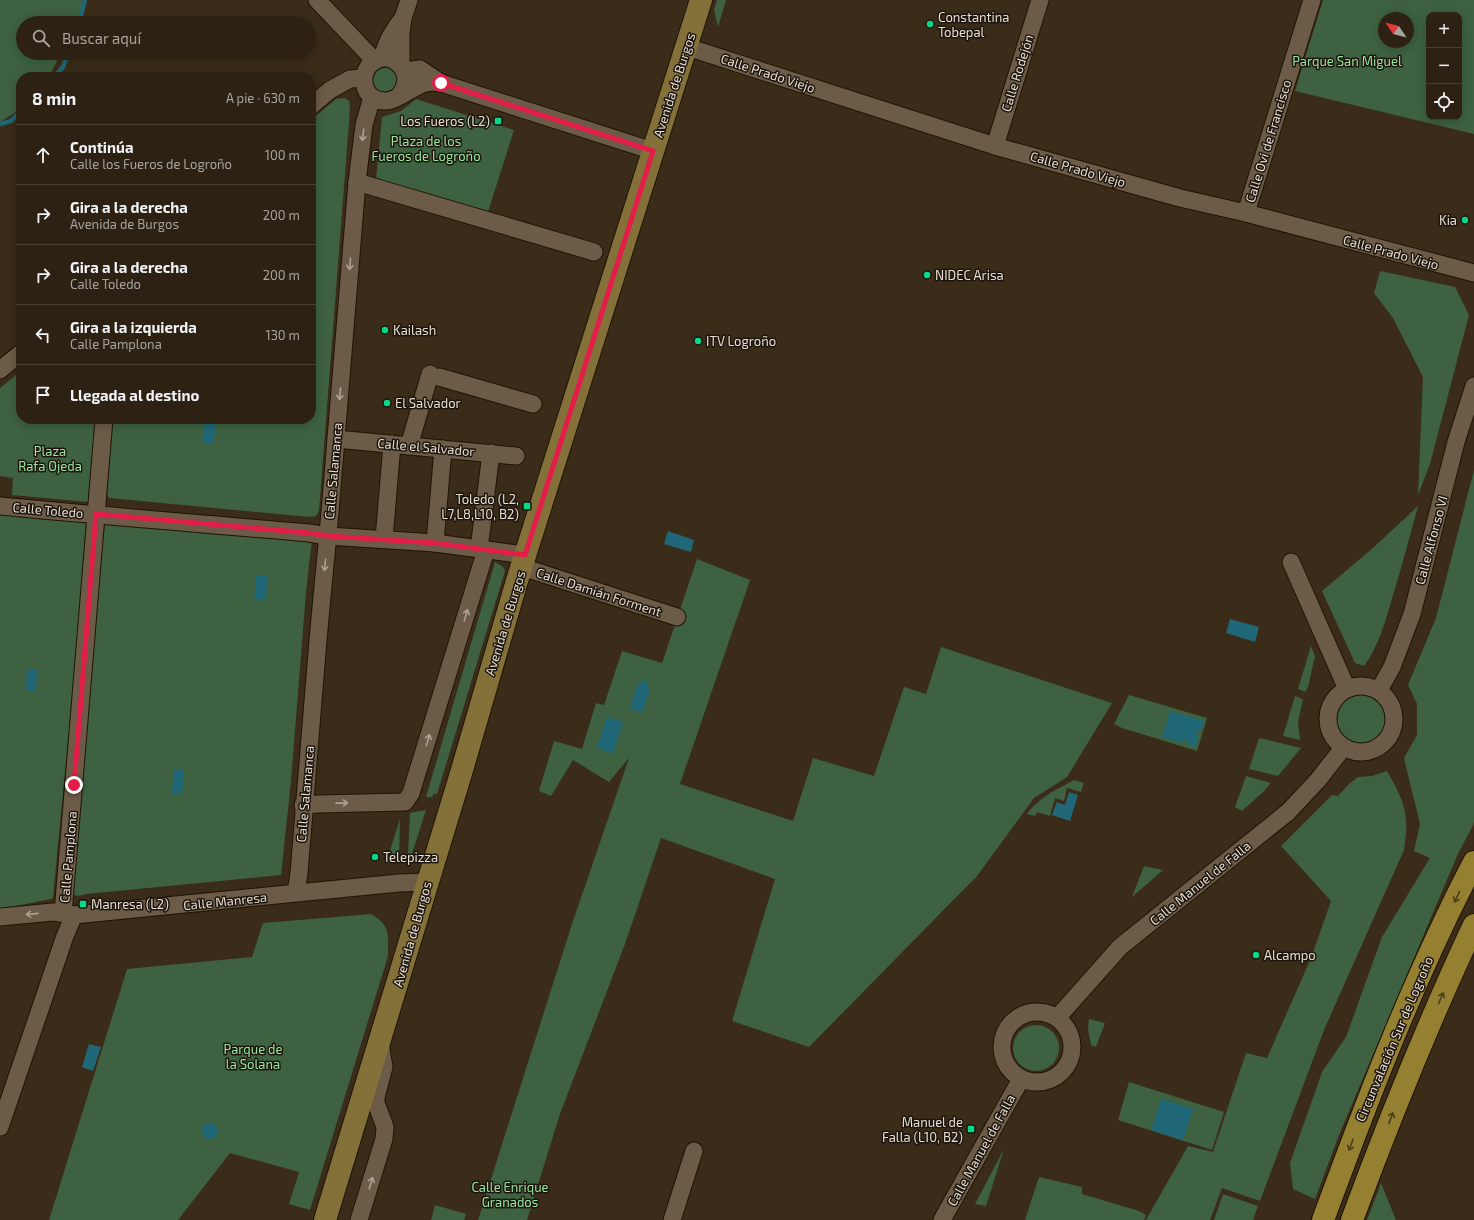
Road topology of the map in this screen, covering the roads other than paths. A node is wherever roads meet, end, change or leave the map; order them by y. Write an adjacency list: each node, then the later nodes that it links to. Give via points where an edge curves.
1 (317, 0): 9 (street, via 347,32)
2 (409, 0): 6 (street)
3 (701, 0): 7 (main road, Avenida de Burgos)
4 (1040, 0): 13 (street, Calle Rodejón)
5 (1312, 0): 16 (street, Calle Ovi de Francisco)
6 (403, 18): 8 (street); 9 (street, Calle Salamanca, via 386,44)
7 (687, 47): 13 (street, Calle Prado Viejo); 14 (main road, Avenida de Burgos)
8 (403, 68): 9 (street, via 389,58); 10 (street, via 420,69); 11 (street, via 406,85)
9 (371, 76): 11 (street, via 378,100 392,100); 12 (street, via 349,89 330,90); 15 (street, Calle Salamanca, one-way to 15)
10 (441, 83): 11 (street, via 421,84); 14 (street)
11 (398, 96)
12 (316, 102)
13 (995, 146): 16 (street, Calle Prado Viejo, via 1180,198)
14 (653, 151): 36 (main road, Avenida de Burgos)
15 (357, 182): 17 (street); 24 (street, Calle Salamanca, one-way to 24)
16 (1246, 213): 18 (street, Calle Prado Viejo)
17 (594, 252)
18 (1474, 273)
19 (16, 357): 20 (street)
20 (0, 370)
21 (1474, 386): 40 (street, Calle Alfonso VI, via 1456,442 1412,614 1392,667)
22 (533, 404): 26 (street, via 435,376)
23 (104, 424): 31 (street, Calle Pamplona)
24 (336, 439): 25 (street, Calle el Salvador); 32 (street, Calle Salamanca)
25 (392, 444): 26 (street, Calle el Salvador); 33 (street)
26 (409, 446): 27 (street, Calle el Salvador)
27 (443, 449): 28 (street, Calle el Salvador); 34 (street)
28 (491, 454): 29 (street, Calle el Salvador); 35 (street)
29 (516, 456)
30 (0, 506): 31 (street, Calle Toledo)
31 (96, 514): 32 (street, Calle Toledo); 46 (street, Calle Pamplona)
32 (328, 536): 33 (street, Calle Toledo); 42 (street, Calle Salamanca, one-way to 42)
33 (384, 539): 34 (street, Calle Toledo)
34 (435, 543): 35 (street, Calle Toledo)
35 (483, 549): 36 (street, Calle Toledo); 42 (street, one-way to 35, via 405,802 411,794)
36 (524, 561): 38 (street, Calle Damián Forment); 44 (main road, Avenida de Burgos)
37 (1291, 562): 39 (street)
38 (677, 617)
39 (1347, 689): 40 (street, via 1363,686); 41 (street, via 1332,703 1328,717 1330,732)
40 (1378, 690): 41 (street, via 1387,697 1394,711 1394,727 1390,737 1383,745 1369,752 1353,752)
41 (1343, 748): 49 (street, Calle Manuel de Falla, via 1288,812 1120,947)
42 (303, 805): 45 (street, Calle Salamanca)
43 (1474, 862): 58 (highway, Circunvalación Sur de Logroño, one-way to 58, via 1414,987 1364,1109)
44 (427, 882): 45 (street, Calle Manresa); 50 (main road, Avenida de Burgos)
45 (296, 893): 46 (street, Calle Manresa)
46 (69, 914): 47 (street, Calle Manresa, one-way to 47, via 53,912); 52 (street, Calle Pamplona, via 65,936)
47 (0, 917)
48 (1474, 925): 59 (highway, Circunvalación Sur de Logroño, one-way to 48, via 1418,1051)
49 (1057, 1018): 51 (street, via 1070,1034 1071,1056 1067,1066 1061,1074 1042,1083); 51 (street, via 1046,1013 1024,1014 1006,1029 1001,1052 1011,1072)
50 (380, 1042): 54 (main road, Avenida de Burgos); 55 (street, Avenida de Burgos, one-way to 50, via 384,1139 384,1127 376,1103 384,1067)
51 (1021, 1079): 57 (street, Calle Manuel de Falla)
52 (0, 1127)
53 (694, 1151): 56 (street)
54 (325, 1220)
55 (359, 1220)
56 (672, 1220)
57 (942, 1220)
58 (1323, 1220)
59 (1352, 1220)

